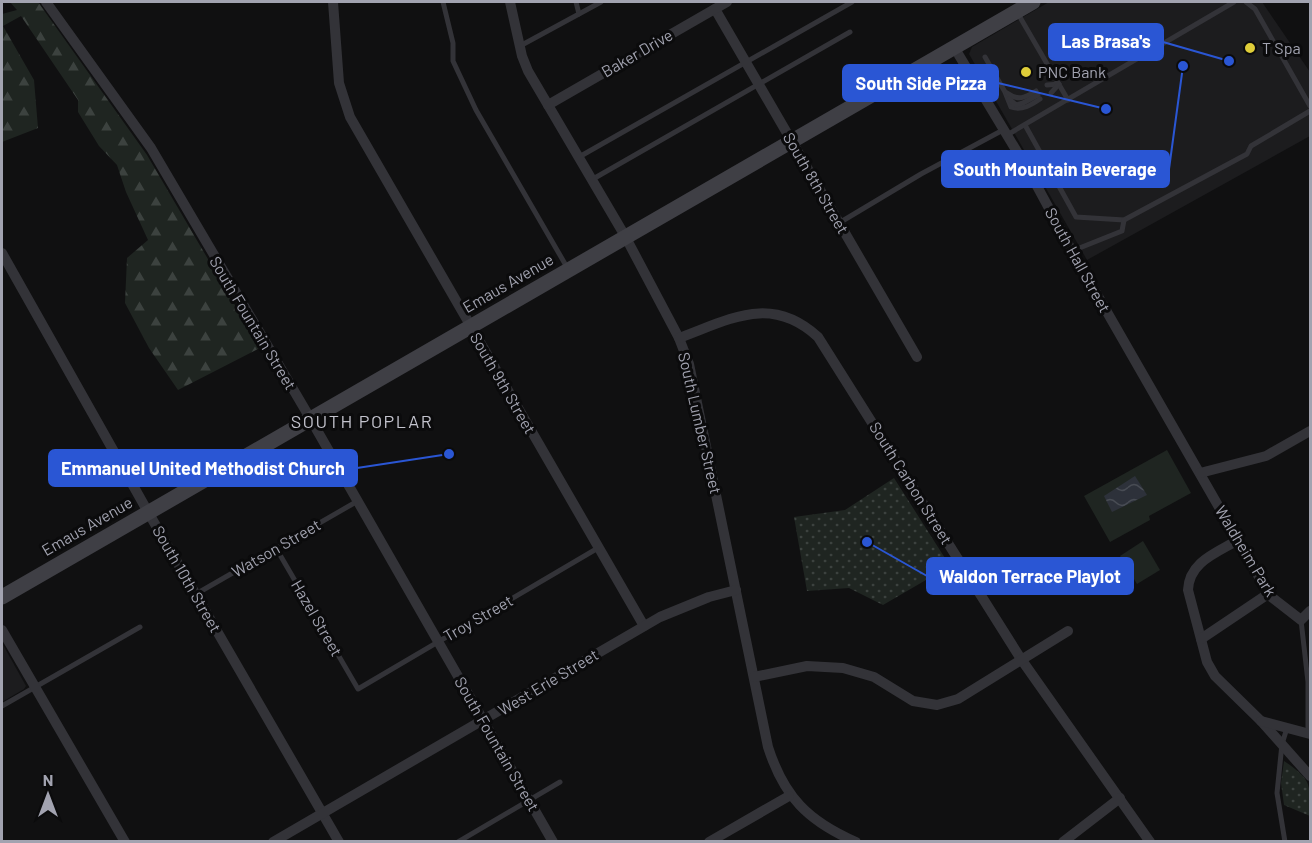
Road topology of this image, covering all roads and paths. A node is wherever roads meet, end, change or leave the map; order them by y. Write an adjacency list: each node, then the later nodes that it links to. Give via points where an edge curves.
1 (46, 2): 42 (street, South Fountain Street, via 151,148)
2 (333, 2): 39 (street, South 9th Street, via 339,83 350,117)
3 (443, 2): 38 (lane, via 453,43 453,61 467,91)
4 (510, 2): 16 (street, South Lumber Street)
5 (576, 2): 14 (lane)
6 (601, 2): 14 (lane)
7 (727, 2): 12 (street, Baker Drive)
8 (852, 2): 19 (lane)
9 (1033, 2): 13 (main road, Emaus Avenue)
10 (1234, 2): 11 (lane); 24 (lane)
11 (1244, 2): 26 (lane, via 1255,9)
12 (715, 9): 19 (street, South 8th Street); 25 (street, Baker Drive)
13 (1016, 11): 17 (main road, Emaus Avenue); 21 (lane)
14 (579, 14): 16 (lane)
15 (850, 32): 20 (lane)
16 (520, 46): 25 (street, South Lumber Street, via 528,71)
17 (954, 47): 29 (street, South Hall Street); 30 (main road, Emaus Avenue)
18 (985, 57): 23 (lane)
19 (746, 63): 20 (street, South 8th Street); 31 (lane)
20 (759, 84): 30 (street, South 8th Street); 32 (lane)
21 (1059, 84): 22 (lane); 24 (lane)
22 (1049, 89)
23 (1005, 92): 23 (lane, via 1014,109 1028,106 1038,95 1021,99)
24 (1068, 100): 28 (lane)
25 (548, 105): 31 (street, South Lumber Street)
26 (1311, 106)
27 (1311, 111): 33 (lane, via 1251,146 1246,154)
28 (1025, 125): 29 (lane); 33 (lane, via 1076,217)
29 (1005, 133): 34 (lane, via 921,174); 36 (street, South Hall Street)
30 (792, 141): 34 (street, South 8th Street); 35 (main road, Emaus Avenue)
31 (578, 158): 32 (street, South Lumber Street)
32 (591, 180): 35 (street, South Lumber Street)
33 (1124, 220): 36 (lane, via 1122,231)
34 (839, 223): 41 (street, South 8th Street)
35 (625, 236): 38 (main road, Emaus Avenue); 40 (street, South Lumber Street)
36 (1072, 251): 44 (street, South Hall Street)
37 (2, 253): 46 (street, South 10th Street)
38 (568, 269): 39 (main road, Emaus Avenue)
39 (470, 325): 42 (main road, Emaus Avenue); 49 (street, South 9th Street)
40 (679, 338): 50 (street, South Lumber Street, via 696,391); 62 (street, South Carbon Street, via 757,312 795,319 818,337)
41 (917, 357)
42 (310, 418): 45 (street, South Fountain Street); 46 (main road, Emaus Avenue)
43 (1311, 431): 44 (street, via 1266,456)
44 (1200, 473): 47 (street, Waldheim Park)
45 (356, 501): 48 (lane, Watson Street); 61 (street, South Fountain Street)
46 (148, 512): 51 (street, South 10th Street); 53 (main road, Emaus Avenue)
47 (1238, 540): 52 (street, Waldheim Park); 60 (street, via 1198,564 1191,573 1188,590)
48 (276, 548): 51 (lane, Watson Street); 65 (lane, Hazel Street)
49 (598, 548): 56 (street, South 9th Street); 61 (lane, Troy Street)
50 (736, 590): 56 (street, West Erie Street, via 684,605); 63 (street, South Lumber Street)
51 (196, 594): 77 (street, South 10th Street)
52 (1268, 594): 55 (street, Waldheim Park); 60 (street)
53 (2, 597)
54 (1311, 611): 55 (street)
55 (1301, 620): 70 (lane, via 1308,674)
56 (644, 626): 67 (street, West Erie Street)
57 (140, 627): 64 (lane)
58 (2, 630): 64 (street)
59 (1068, 631): 62 (street)
60 (1201, 639): 68 (street, via 1215,676)
61 (438, 641): 65 (lane, Troy Street); 67 (street, South Fountain Street)
62 (1021, 659): 63 (street, via 958,699 937,705 913,701 874,677 843,668 807,666); 75 (street, South Carbon Street)
63 (754, 677): 74 (street, South Lumber Street, via 768,747)
64 (35, 687): 66 (lane); 78 (street)
65 (358, 689)
66 (2, 706)
67 (483, 721): 76 (street, South Fountain Street); 77 (street, West Erie Street)
68 (1261, 721): 69 (street); 71 (street)
69 (1288, 728): 70 (street); 71 (lane)
70 (1309, 734)
71 (1282, 744): 72 (street); 87 (lane, via 1277,794)
72 (1311, 776)
73 (560, 782): 76 (lane)
74 (789, 796): 83 (street); 84 (street, South Lumber Street, via 818,822)
75 (1120, 798): 85 (street); 86 (street, South Carbon Street)
76 (530, 801): 81 (lane); 82 (street, South Fountain Street)
77 (322, 813): 79 (street, West Erie Street); 80 (street, South 10th Street)
78 (125, 842)
79 (273, 842)
80 (339, 842)
81 (458, 842)
82 (554, 842)
83 (709, 842)
84 (856, 842)
85 (1063, 842)
86 (1150, 842)
87 (1285, 842)

